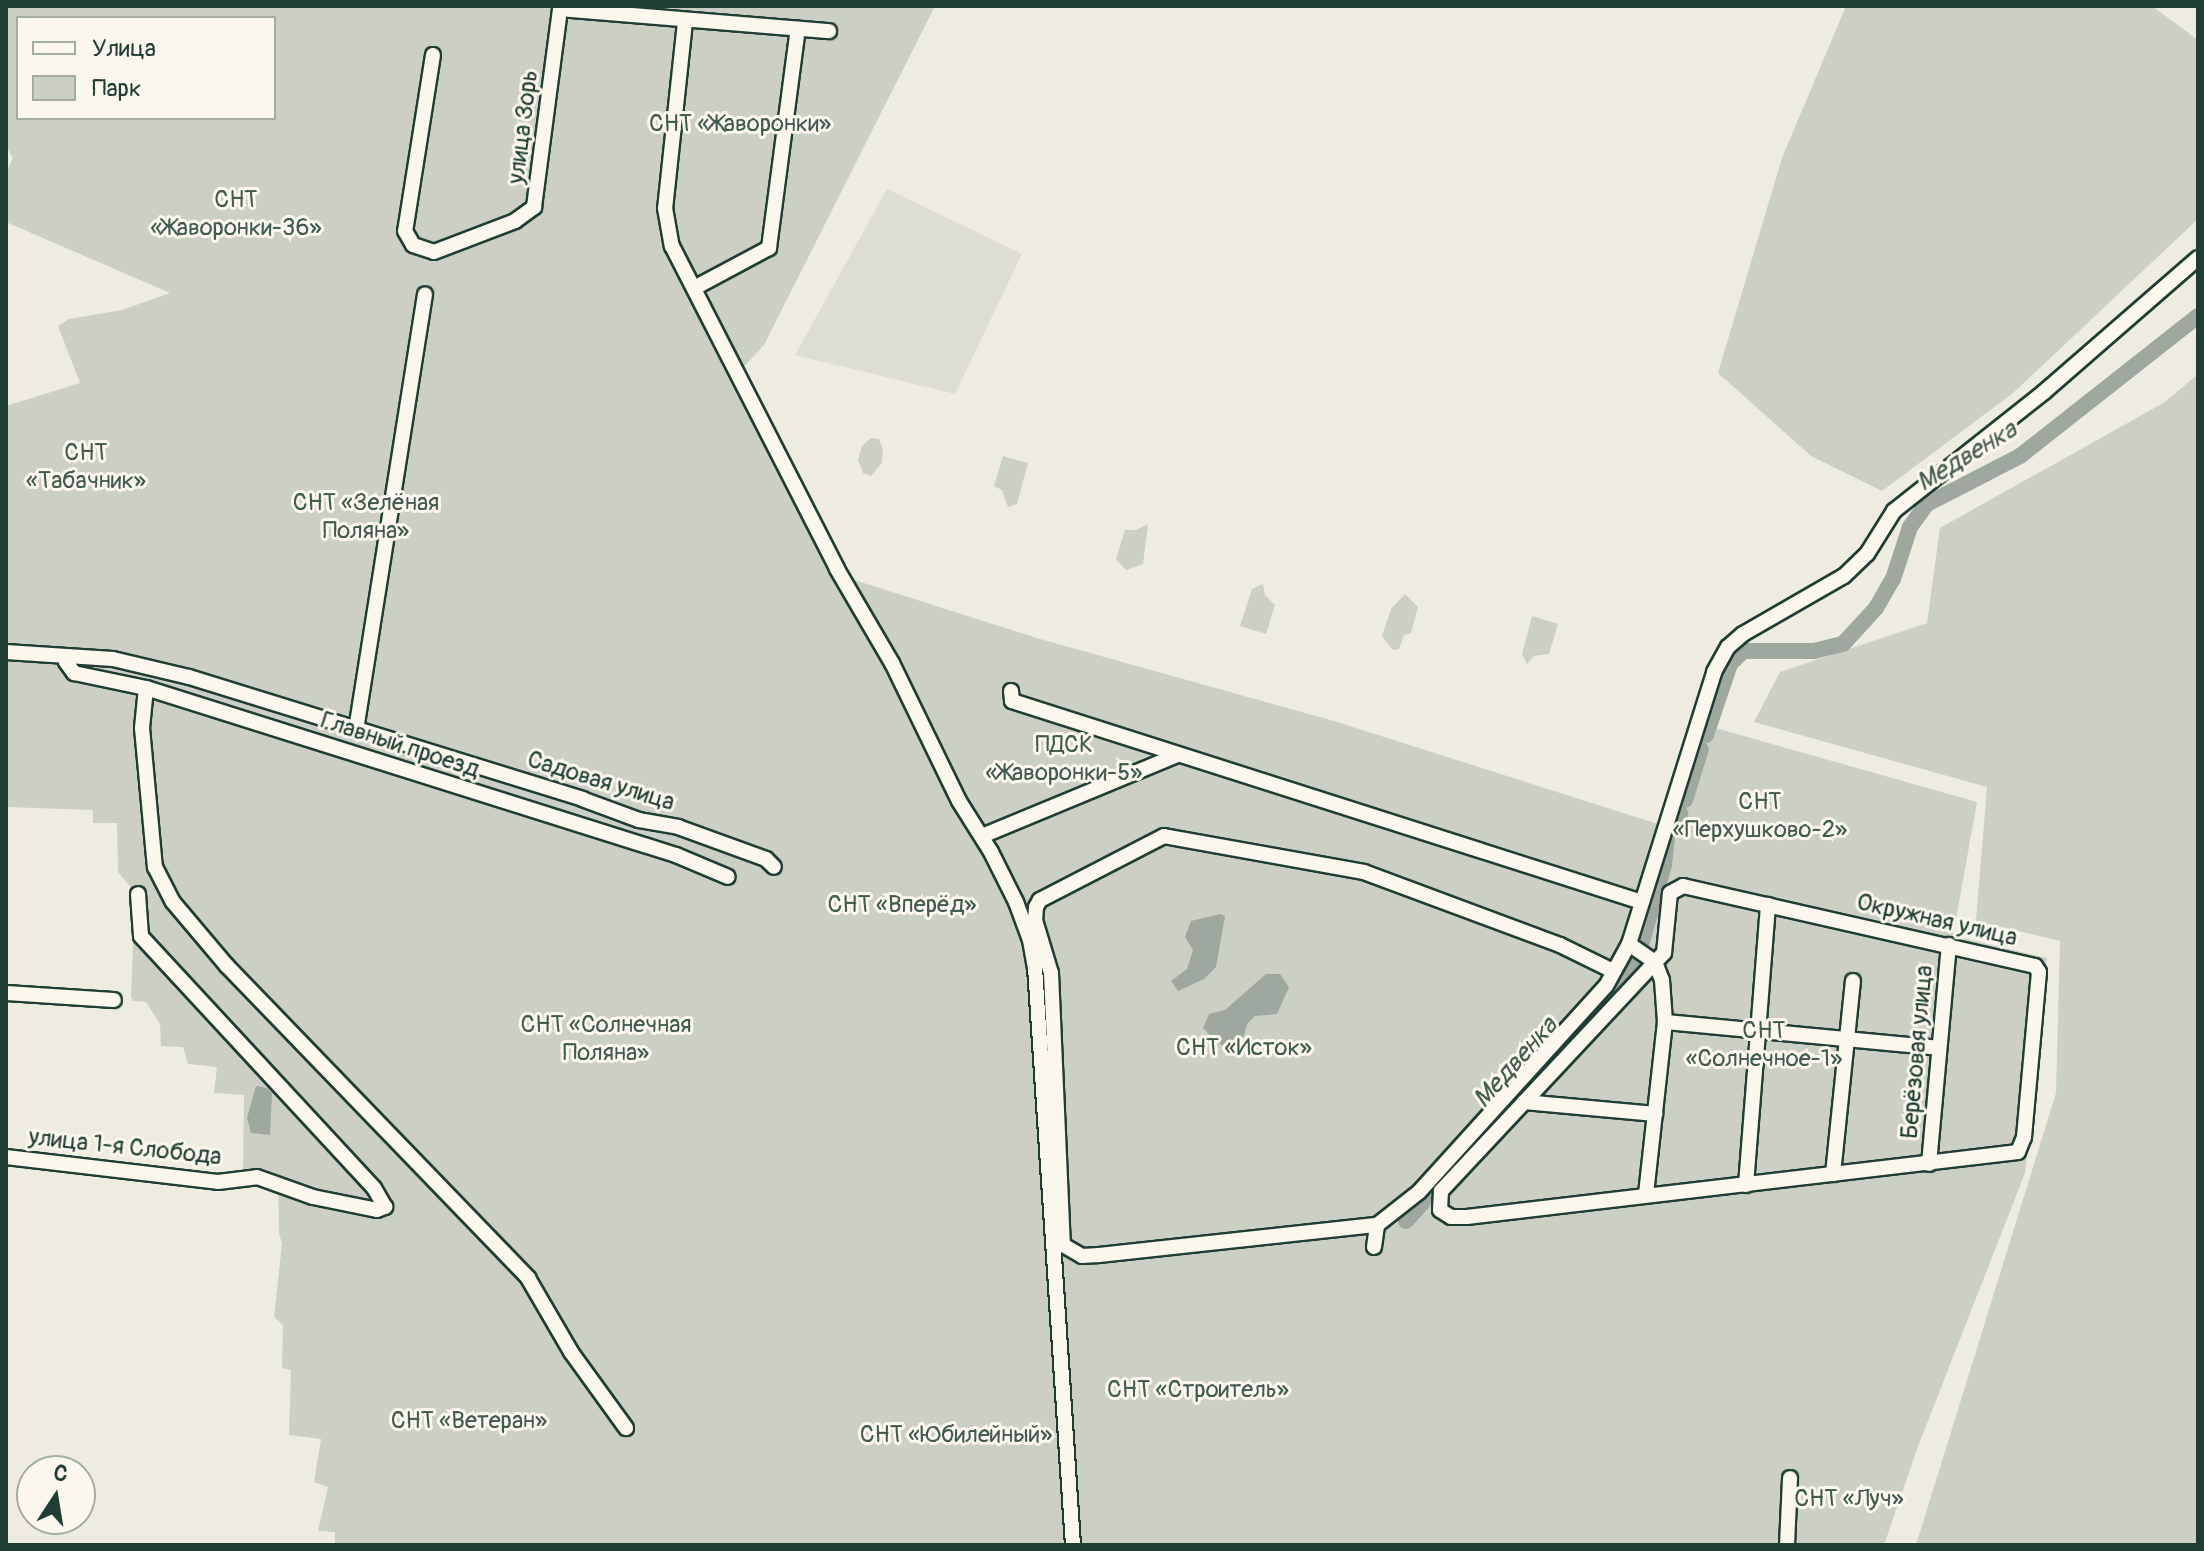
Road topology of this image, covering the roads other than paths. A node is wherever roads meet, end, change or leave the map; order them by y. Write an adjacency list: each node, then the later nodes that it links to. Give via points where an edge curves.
1 (620, 9): 2 (street); 5 (street, улица Зорь, via 560,9 534,207 515,221 434,252 413,245 405,231)
2 (685, 22): 3 (street); 7 (street, via 665,208 672,246)
3 (798, 29): 4 (street); 7 (street, via 769,248)
4 (829, 31)
5 (433, 55)
6 (2198, 258): 19 (street, via 2056,383 1894,511 1867,554 1844,576 1728,647 1714,672)
7 (696, 287): 15 (street, via 786,472)
8 (425, 294): 13 (street)
9 (6, 652): 10 (street, Садовая улица)
10 (67, 656): 11 (street, Главный проезд, via 74,673); 13 (street, Садовая улица, via 134,664)
11 (146, 688): 17 (street, Главный проезд, via 676,855); 41 (street, via 142,728 155,867 173,902 227,966 528,1278 571,1352)
12 (1011, 691): 14 (street, via 1012,701)
13 (356, 730): 16 (street, Садовая улица, via 639,820 678,827 766,859)
14 (1178, 755): 15 (street); 19 (street)
15 (982, 836): 43 (street, via 1016,902 1034,959)
16 (774, 867)
17 (728, 877)
18 (138, 894): 34 (street, улица 1-я Слобода, via 141,936 386,1203 377,1210 313,1197 257,1177 205,1181)
19 (1642, 902): 21 (street)
20 (1768, 905): 22 (street, Окружная улица); 23 (street, Окружная улица, via 1676,887 1670,893 1664,953); 29 (street)
21 (1629, 944): 23 (street); 24 (street)
22 (1949, 945): 31 (street, Берёзовая улица); 35 (street, Окружная улица, via 2029,964 2039,972 2024,1137 2018,1152)
23 (1650, 958): 28 (street, via 1662,980); 32 (street, Окружная улица)
24 (1613, 971): 39 (street, via 1606,986 1419,1192); 39 (street, via 1560,945 1364,872 1175,836 1164,836 1040,900 1035,920 1051,973 1063,1245 1082,1256 1099,1255)
25 (1853, 981): 30 (street)
26 (6, 993): 27 (street)
27 (114, 1000)
28 (1665, 1022): 29 (street); 33 (street)
29 (1756, 1031): 30 (street); 37 (street)
30 (1847, 1041): 31 (street); 36 (street)
31 (1939, 1048): 35 (street, Берёзовая улица)
32 (1524, 1102): 33 (street); 38 (street, Окружная улица, via 1441,1191 1440,1210 1451,1217 1467,1217)
33 (1655, 1114): 38 (street)
34 (6, 1157)
35 (1929, 1164): 36 (street, Окружная улица)
36 (1833, 1174): 37 (street, Окружная улица)
37 (1746, 1185): 38 (street, Окружная улица)
38 (1646, 1194)
39 (1377, 1225): 40 (street)
40 (1374, 1247)
41 (626, 1428)
42 (1790, 1478): 44 (street)
43 (1073, 1545)
44 (1787, 1545)

